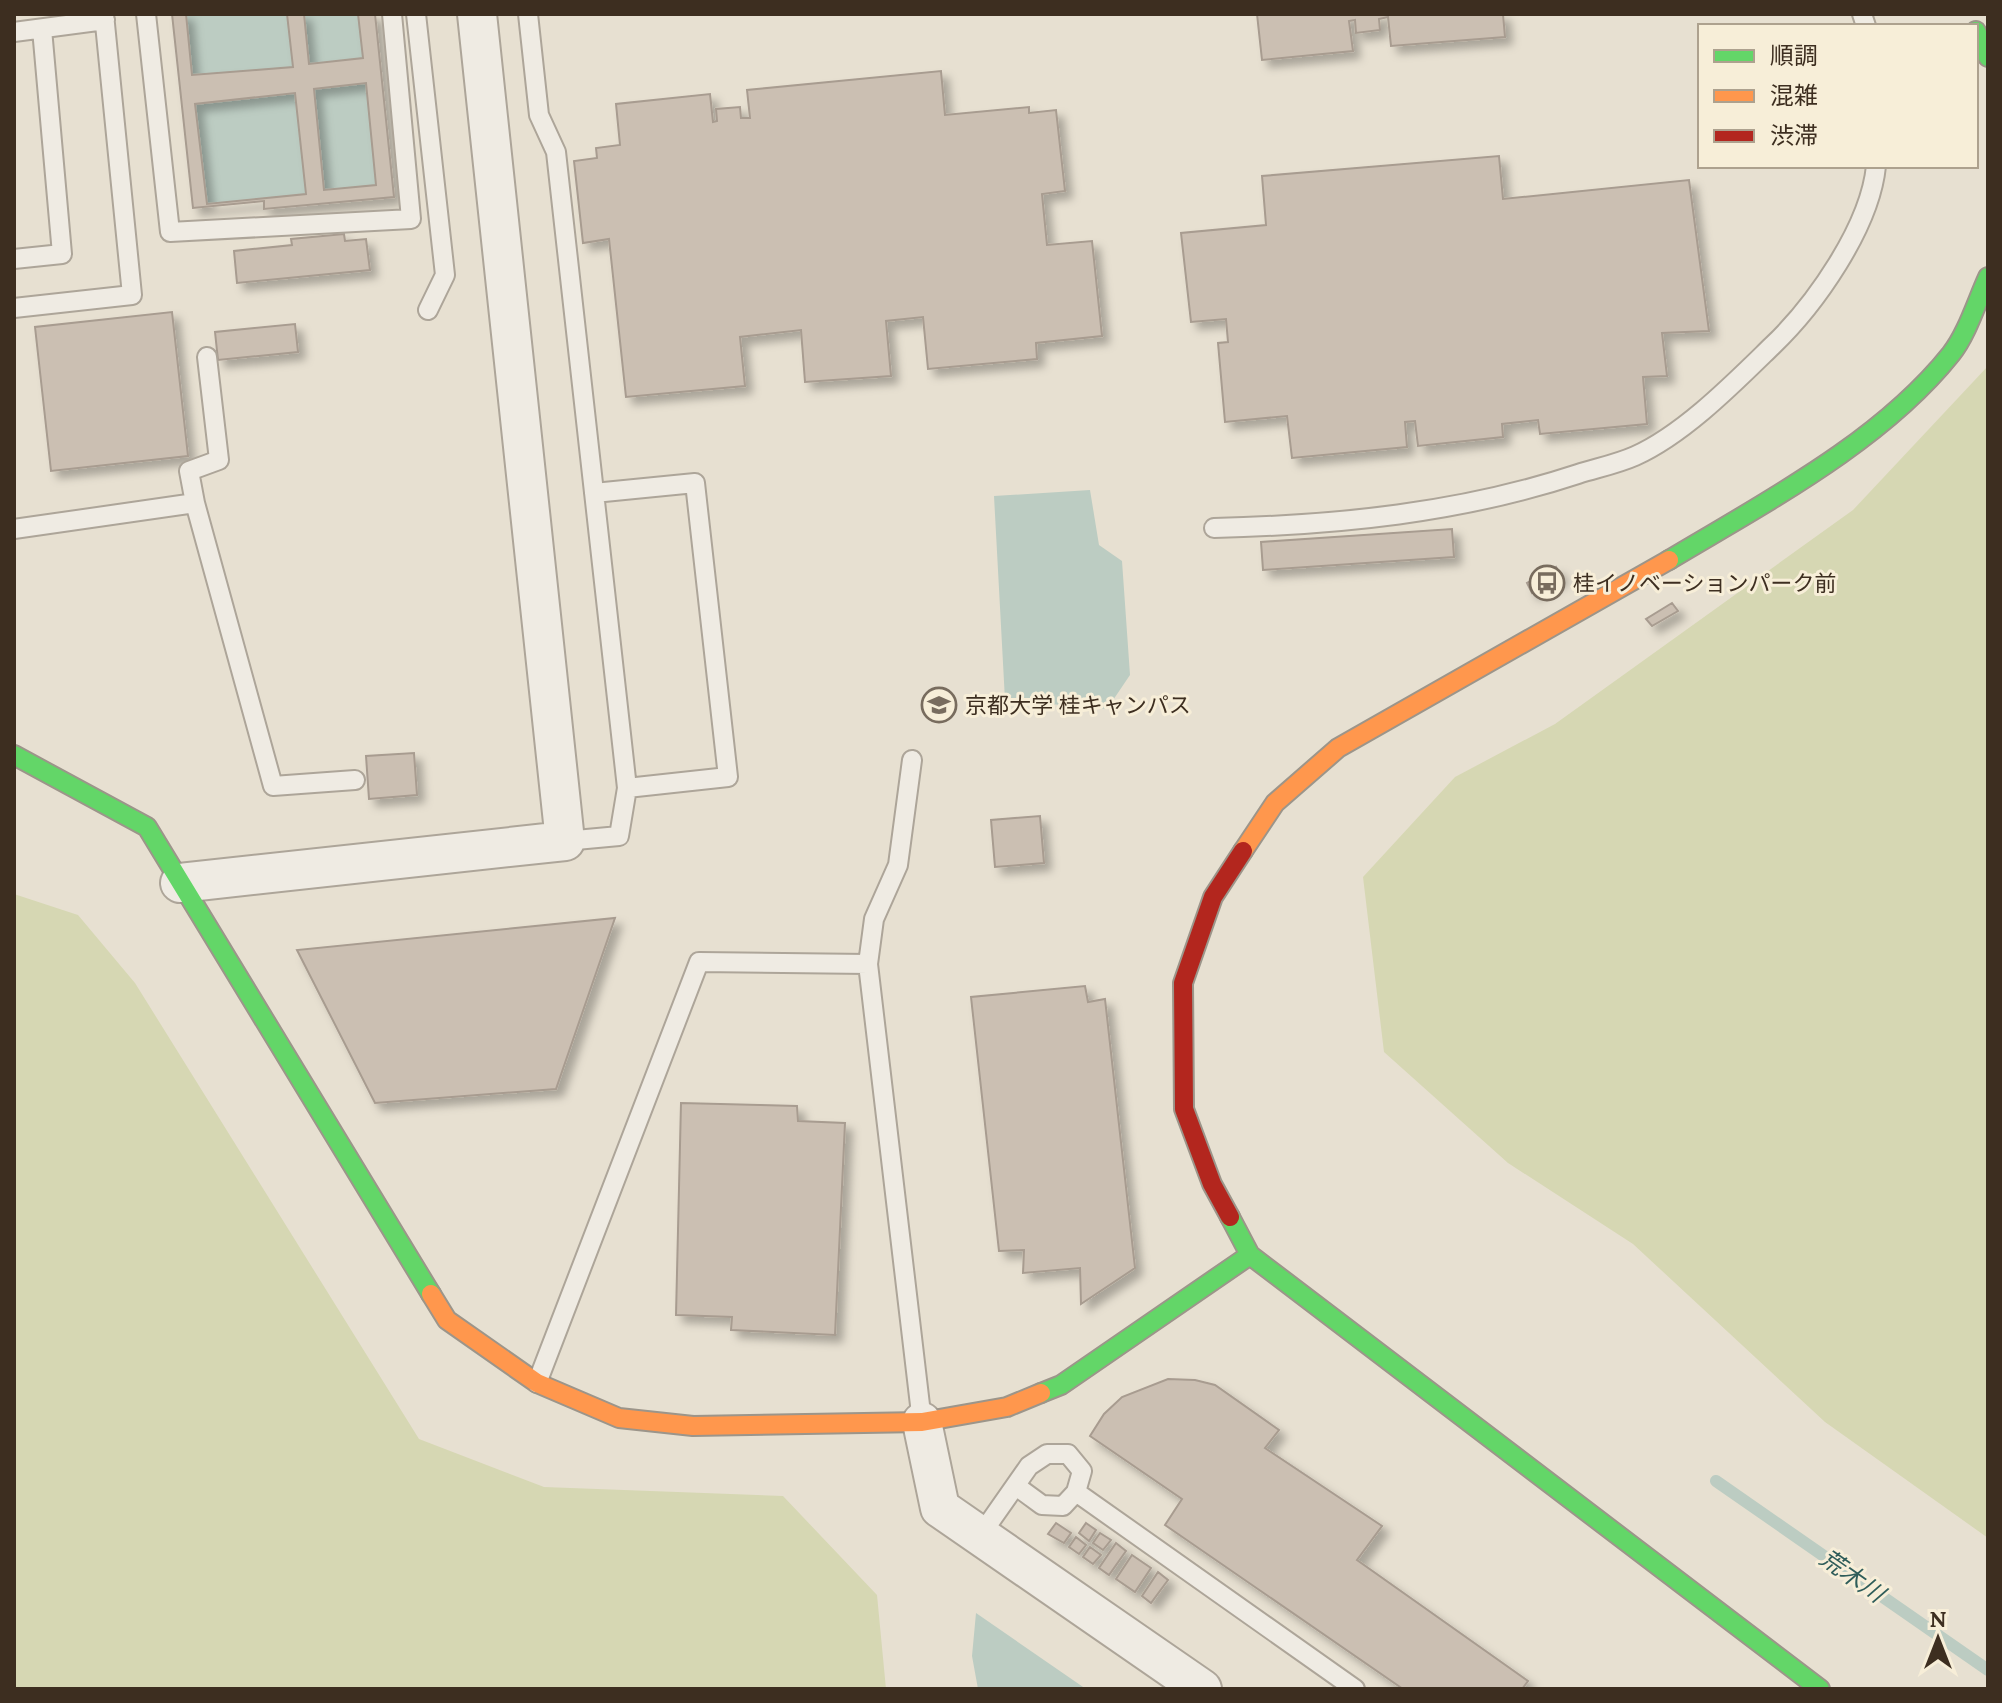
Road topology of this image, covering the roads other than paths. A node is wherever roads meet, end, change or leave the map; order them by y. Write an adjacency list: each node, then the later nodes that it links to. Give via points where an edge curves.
1 (146, 14): 2 (lane, via 170,232 411,219)
2 (392, 14)
3 (416, 14): 15 (lane, via 445,275)
4 (477, 14): 25 (street)
5 (528, 14): 17 (lane, via 539,115 556,152)
6 (105, 17): 7 (lane); 14 (lane, via 132,295)
7 (42, 29): 8 (lane); 12 (lane, via 62,254)
8 (14, 32)
9 (1978, 35): 10 (street)
10 (1988, 57)
11 (1876, 168): 19 (lane, via 1842,258 1800,320 1710,406 1637,455 1526,491 1420,513 1311,526)
12 (14, 259)
13 (1988, 277): 28 (street, via 1952,353 1879,425 1798,482 1582,612 1338,748 1275,803 1213,897 1183,983 1184,1109 1212,1184)
14 (14, 308)
15 (428, 310)
16 (207, 357): 18 (lane, via 219,460 189,471)
17 (594, 493): 24 (lane); 24 (lane, via 695,483 728,777)
18 (195, 503): 20 (lane); 23 (lane, via 273,786)
19 (1214, 528)
20 (14, 529)
21 (14, 755): 26 (street, via 147,827)
22 (912, 760): 27 (lane, via 898,865 874,919)
23 (355, 780)
24 (627, 788): 25 (lane, via 619,836)
25 (565, 841): 26 (street)
26 (180, 883): 29 (street, via 447,1320)
27 (868, 964): 29 (lane, via 699,962); 30 (lane)
28 (1250, 1255): 30 (street, via 1061,1385 1007,1407); 36 (street)
29 (537, 1383): 30 (street, via 619,1418 678,1425)
30 (922, 1422): 33 (street, via 940,1508)
31 (1016, 1486): 32 (lane, via 1042,1505 1063,1506); 32 (lane, via 1029,1466 1047,1454 1068,1454 1082,1471); 33 (lane)
32 (1076, 1492): 35 (lane)
33 (980, 1536): 34 (street)
34 (1202, 1689)
35 (1355, 1689)
36 (1820, 1689)

